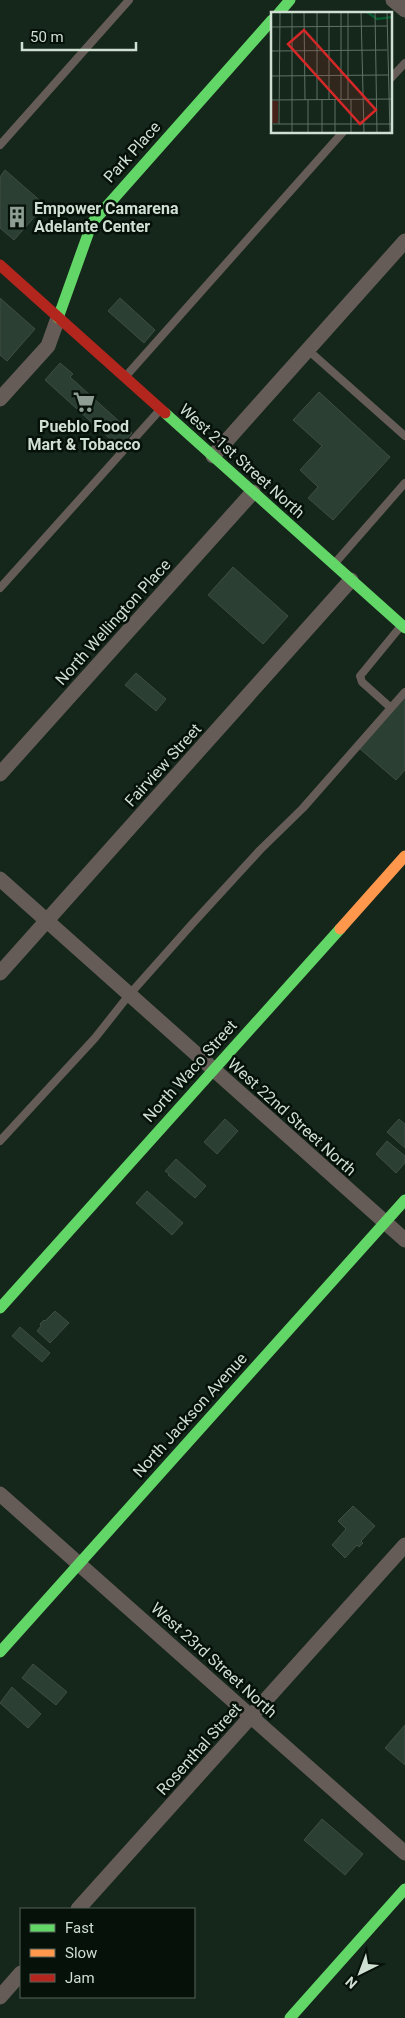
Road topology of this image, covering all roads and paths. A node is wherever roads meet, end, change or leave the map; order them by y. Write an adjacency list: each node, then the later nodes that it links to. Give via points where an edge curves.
1 (129, 0): 10 (lane)
2 (290, 0): 5 (street)
3 (393, 0): 4 (street)
4 (405, 10)
5 (280, 12)
6 (271, 21): 13 (street, Park Place, via 92,223)
7 (405, 63): 8 (lane)
8 (392, 77)
9 (341, 134): 15 (lane)
10 (0, 145)
11 (405, 241): 14 (street)
12 (0, 265): 13 (street, West 21st Street North)
13 (58, 318): 15 (street, West 21st Street North); 16 (street, Park Place, via 48,346)
14 (308, 350): 18 (lane); 19 (street)
15 (124, 377): 17 (street, West 21st Street North)
16 (0, 399)
17 (160, 410): 19 (street, West 21st Street North); 24 (lane)
18 (405, 436)
19 (213, 456): 21 (street, West 21st Street North)
20 (405, 483): 22 (lane)
21 (253, 492): 22 (street, West 21st Street North); 28 (street, North Wellington Place)
22 (334, 565): 23 (street, West 21st Street North)
23 (351, 580): 25 (street, West 21st Street North); 31 (street, Fairview Street)
24 (0, 588)
25 (403, 627): 27 (lane, via 360,676 362,682)
26 (405, 692): 27 (lane)
27 (391, 708): 33 (lane)
28 (0, 774)
29 (405, 856): 34 (street, North Waco Street)
30 (0, 879): 31 (street, West 22nd Street North)
31 (46, 921): 32 (street, Fairview Street); 33 (street, West 22nd Street North)
32 (0, 973)
33 (129, 995): 34 (street, West 22nd Street North); 35 (lane, via 95,1038)
34 (213, 1070): 37 (street, West 22nd Street North); 39 (street, North Waco Street)
35 (0, 1141)
36 (405, 1200): 37 (street, North Jackson Avenue)
37 (385, 1222): 38 (street, West 22nd Street North); 42 (street, North Jackson Avenue)
38 (405, 1240)
39 (0, 1308)
40 (0, 1494): 42 (street, West 23rd Street North)
41 (405, 1544): 44 (street, Rosenthal Street)
42 (79, 1564): 43 (street, North Jackson Avenue); 44 (street, West 23rd Street North)
43 (0, 1652)
44 (251, 1716): 45 (street, West 23rd Street North); 47 (street, Rosenthal Street)
45 (405, 1853)
46 (405, 1889): 50 (street)
47 (79, 1908)
48 (20, 1974): 49 (street)
49 (0, 1997)
50 (290, 2018)

